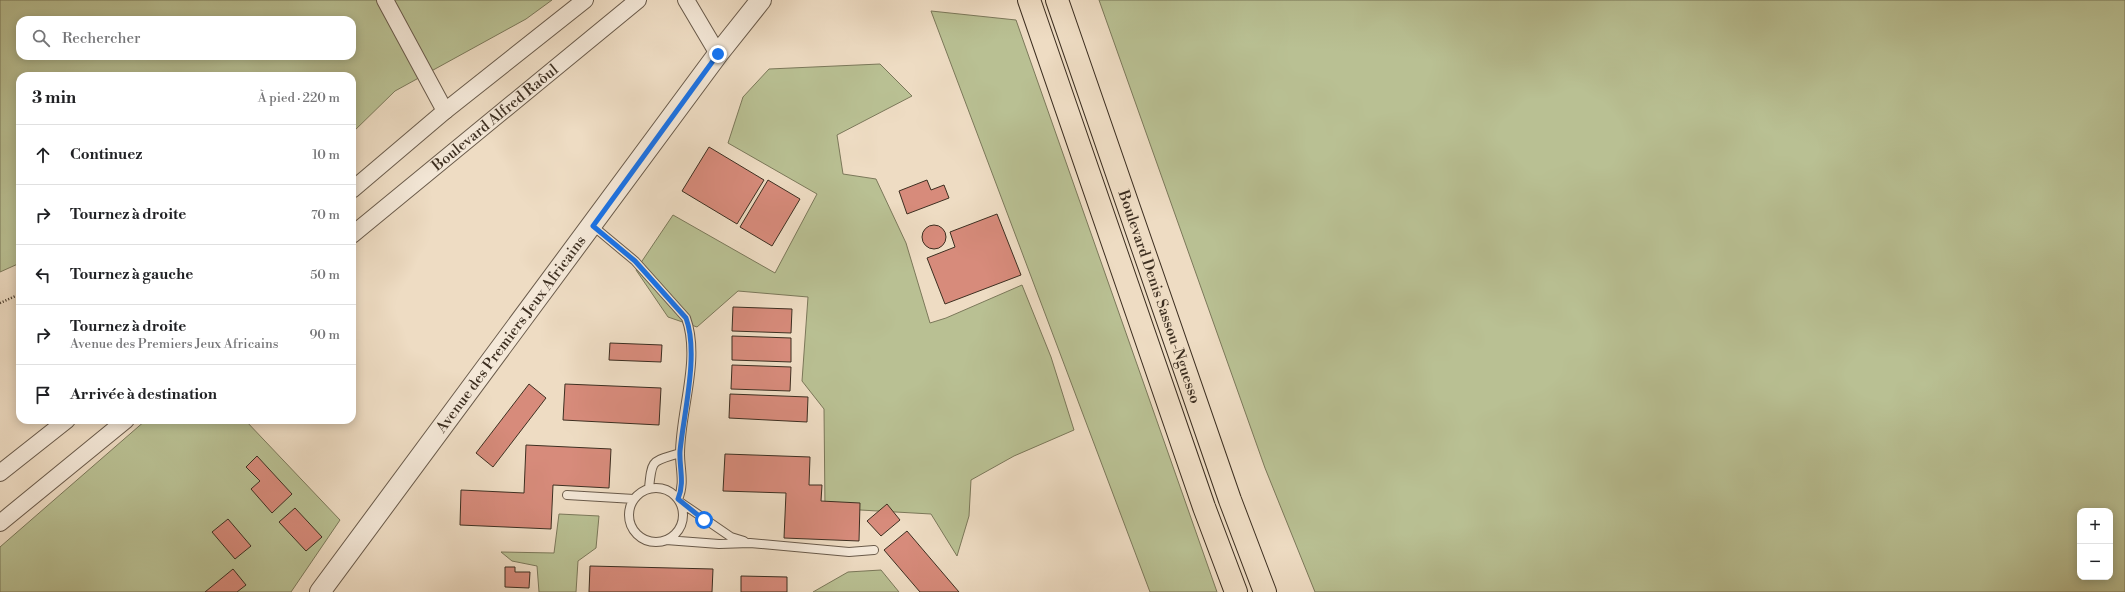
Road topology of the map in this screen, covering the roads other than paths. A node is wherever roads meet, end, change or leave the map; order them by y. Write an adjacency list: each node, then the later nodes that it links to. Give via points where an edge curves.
1 (385, 0): 9 (street)
2 (585, 0): 9 (street)
3 (638, 0): 12 (street, Boulevard Alfred Raôul)
4 (686, 0): 8 (street)
5 (761, 0): 8 (street, Avenue des Premiers Jeux Africains)
6 (1029, 0): 26 (main road, Boulevard Denis Sassou-Nguesso, via 1204,507)
7 (1057, 0): 27 (main road, Boulevard Denis Sassou-Nguesso, via 1230,500)
8 (718, 54): 11 (street, Avenue des Premiers Jeux Africains)
9 (445, 111): 10 (street)
10 (356, 187)
11 (593, 226): 15 (lane, via 635,261 686,318 690,327 691,356); 25 (street, Avenue des Premiers Jeux Africains)
12 (356, 232)
13 (61, 424): 16 (street)
14 (121, 424): 21 (street)
15 (680, 453): 17 (lane, via 656,461 651,467); 20 (lane, via 682,487)
16 (0, 473)
17 (649, 488): 19 (lane); 20 (lane, via 661,488)
18 (566, 495): 19 (lane)
19 (634, 499): 22 (lane, via 629,518 638,536 656,542)
20 (679, 500): 22 (lane, via 683,513 682,524 676,534); 23 (lane, via 731,537)
21 (0, 523)
22 (666, 540): 23 (lane)
23 (750, 544): 24 (lane, via 820,551)
24 (874, 550)
25 (320, 592)
26 (1236, 592)
27 (1265, 592)

